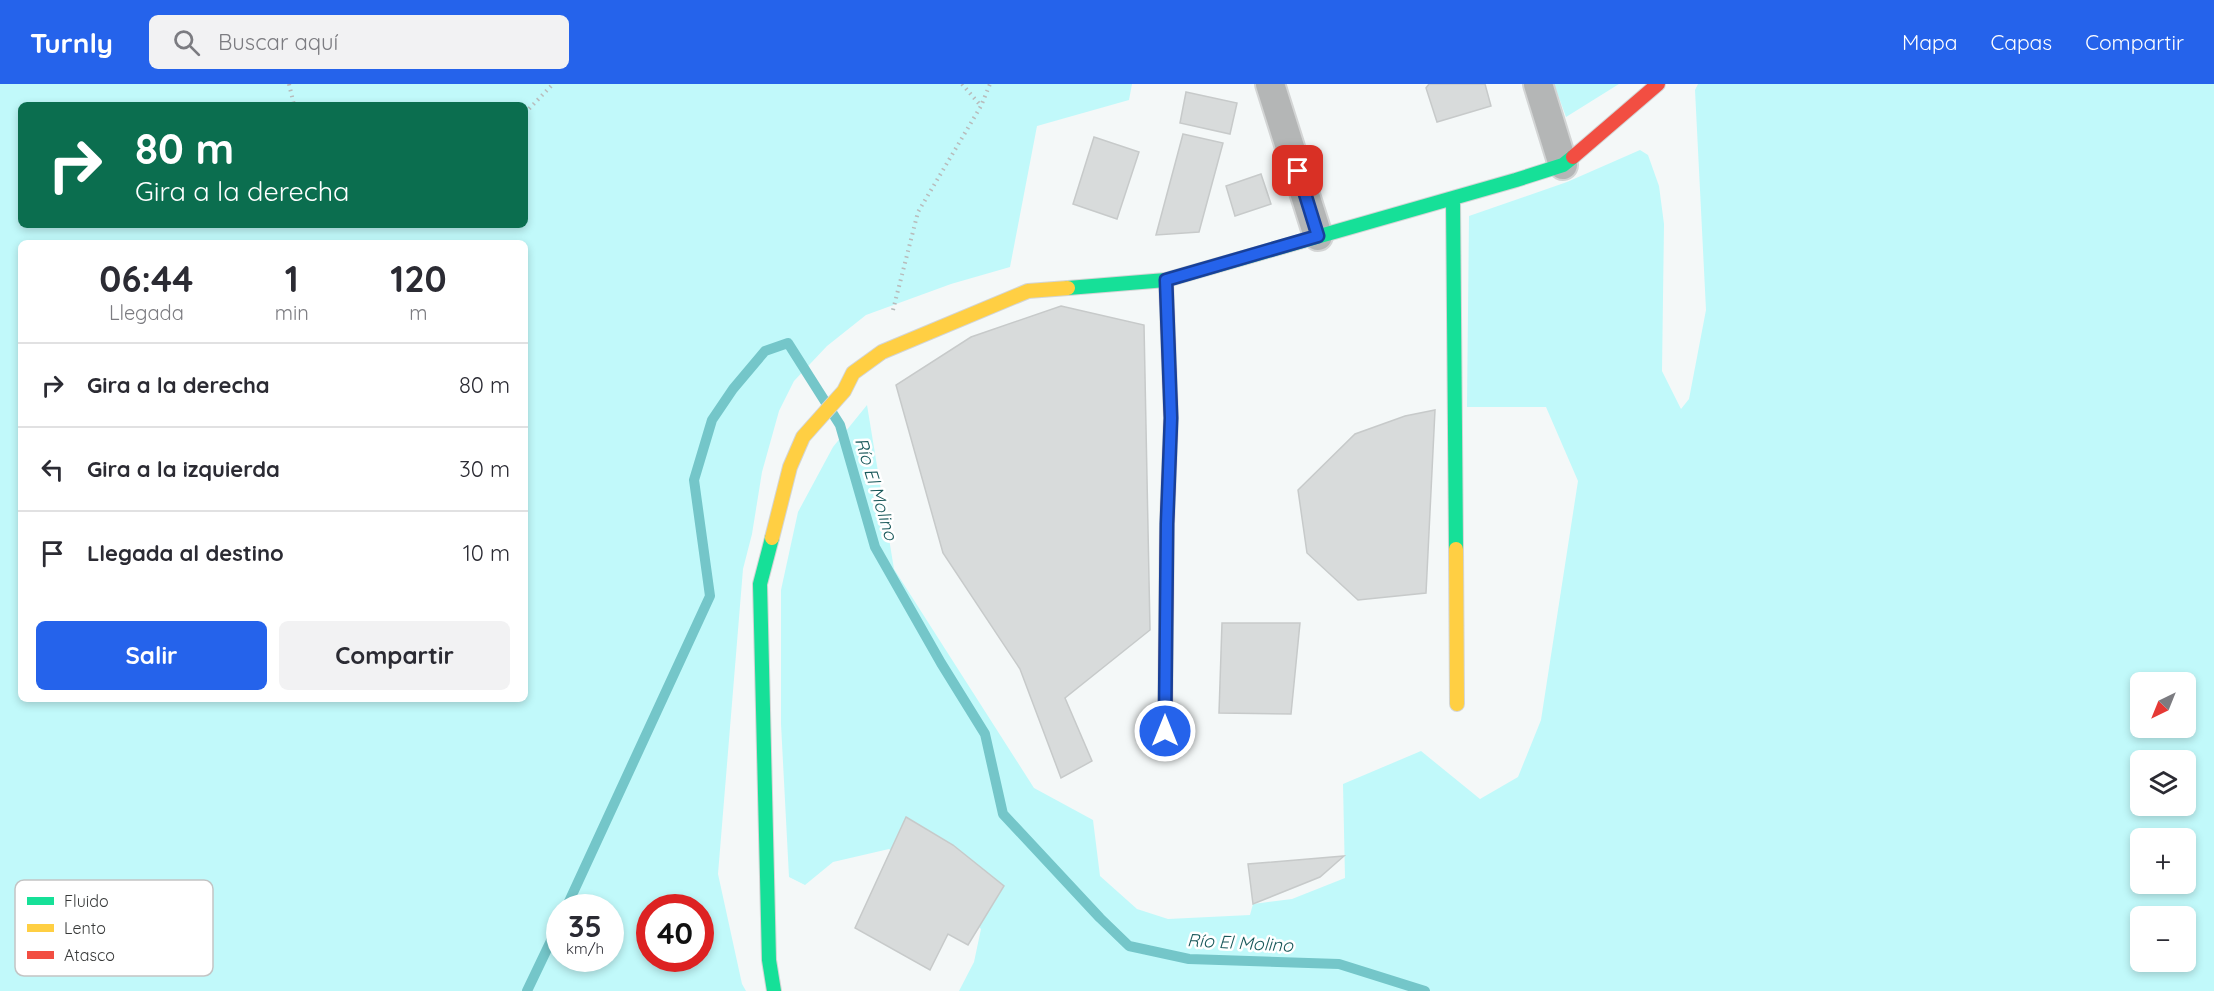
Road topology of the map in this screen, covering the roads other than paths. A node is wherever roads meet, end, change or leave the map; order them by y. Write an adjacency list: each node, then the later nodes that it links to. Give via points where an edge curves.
1 (1270, 84): 6 (street)
2 (1538, 84): 4 (street)
3 (1658, 84): 4 (street)
4 (1563, 165): 5 (street)
5 (1453, 198): 6 (street); 8 (street)
6 (1318, 236): 7 (street)
7 (1166, 280): 9 (street, via 1171,418); 10 (street, via 1028,291 882,352 853,373 844,391 803,437 790,467 760,584 769,960)
8 (1457, 704)
9 (1165, 731)
10 (774, 991)

